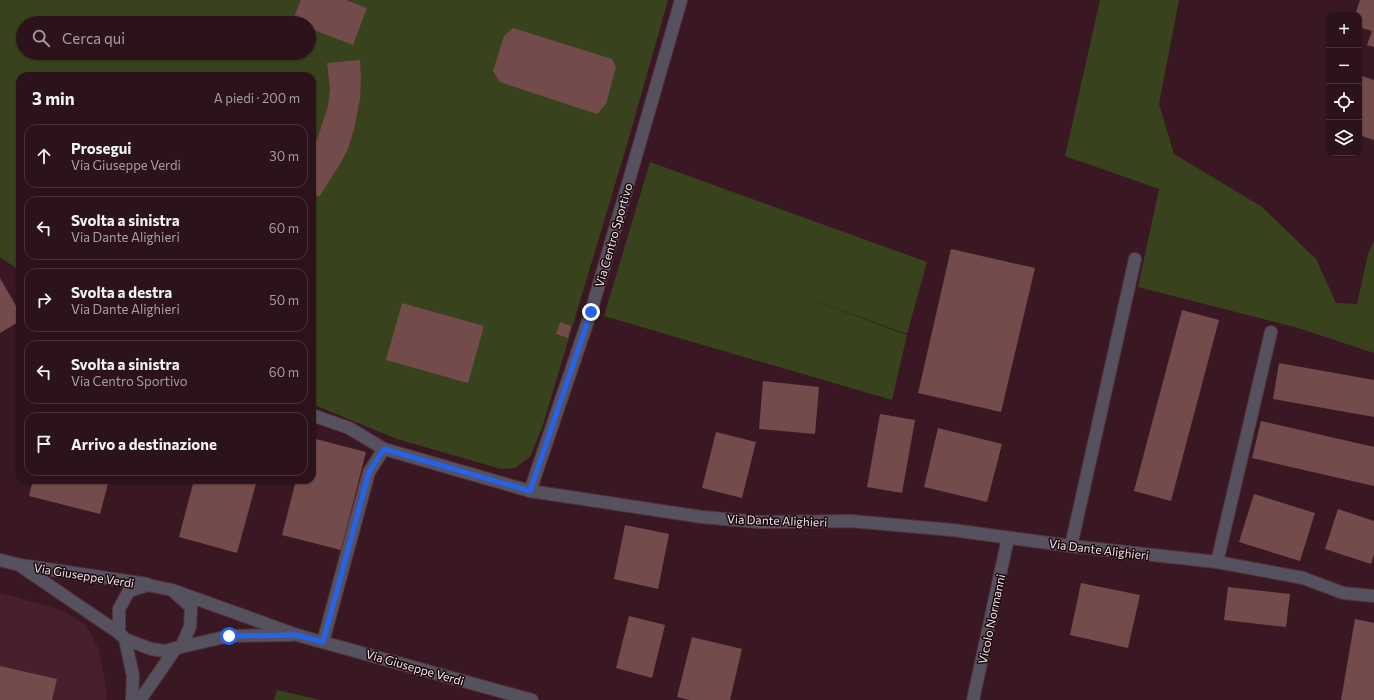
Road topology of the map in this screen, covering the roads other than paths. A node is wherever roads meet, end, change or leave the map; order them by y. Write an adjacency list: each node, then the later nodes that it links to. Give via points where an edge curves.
1 (681, 0): 6 (street, Via Centro Sportivo, via 591,312)
2 (1134, 259): 8 (street)
3 (1271, 332): 10 (street)
4 (316, 416): 5 (street, Via Dante Alighieri, via 349,428)
5 (384, 449): 6 (street, Via Dante Alighieri); 17 (street, via 369,472)
6 (530, 491): 7 (street, Via Dante Alighieri, via 759,522 851,521)
7 (1008, 538): 8 (street, Via Dante Alighieri); 23 (street, Vicolo Normanni)
8 (1071, 546): 10 (street, Via Dante Alighieri)
9 (0, 560): 11 (street, Via Giuseppe Verdi)
10 (1217, 562): 14 (street, Via Dante Alighieri, via 1303,578 1343,593)
11 (20, 565): 12 (street, Via Giuseppe Verdi); 16 (street, Via Giuseppe Verdi)
12 (148, 585): 13 (street); 16 (street, via 129,591 119,609)
13 (172, 590): 15 (street, Via Giuseppe Verdi); 18 (street, via 191,607 190,627)
14 (1374, 596)
15 (297, 635): 17 (street, Via Giuseppe Verdi); 18 (street, Via Giuseppe Verdi, via 229,636)
16 (122, 636): 18 (street, via 151,649 165,651); 20 (street, via 133,676)
17 (323, 642): 19 (street, Via Giuseppe Verdi)
18 (178, 647): 21 (street)
19 (514, 698): 22 (street, Via Giuseppe Verdi)
20 (132, 700)
21 (140, 700)
22 (532, 700)
23 (974, 700)

